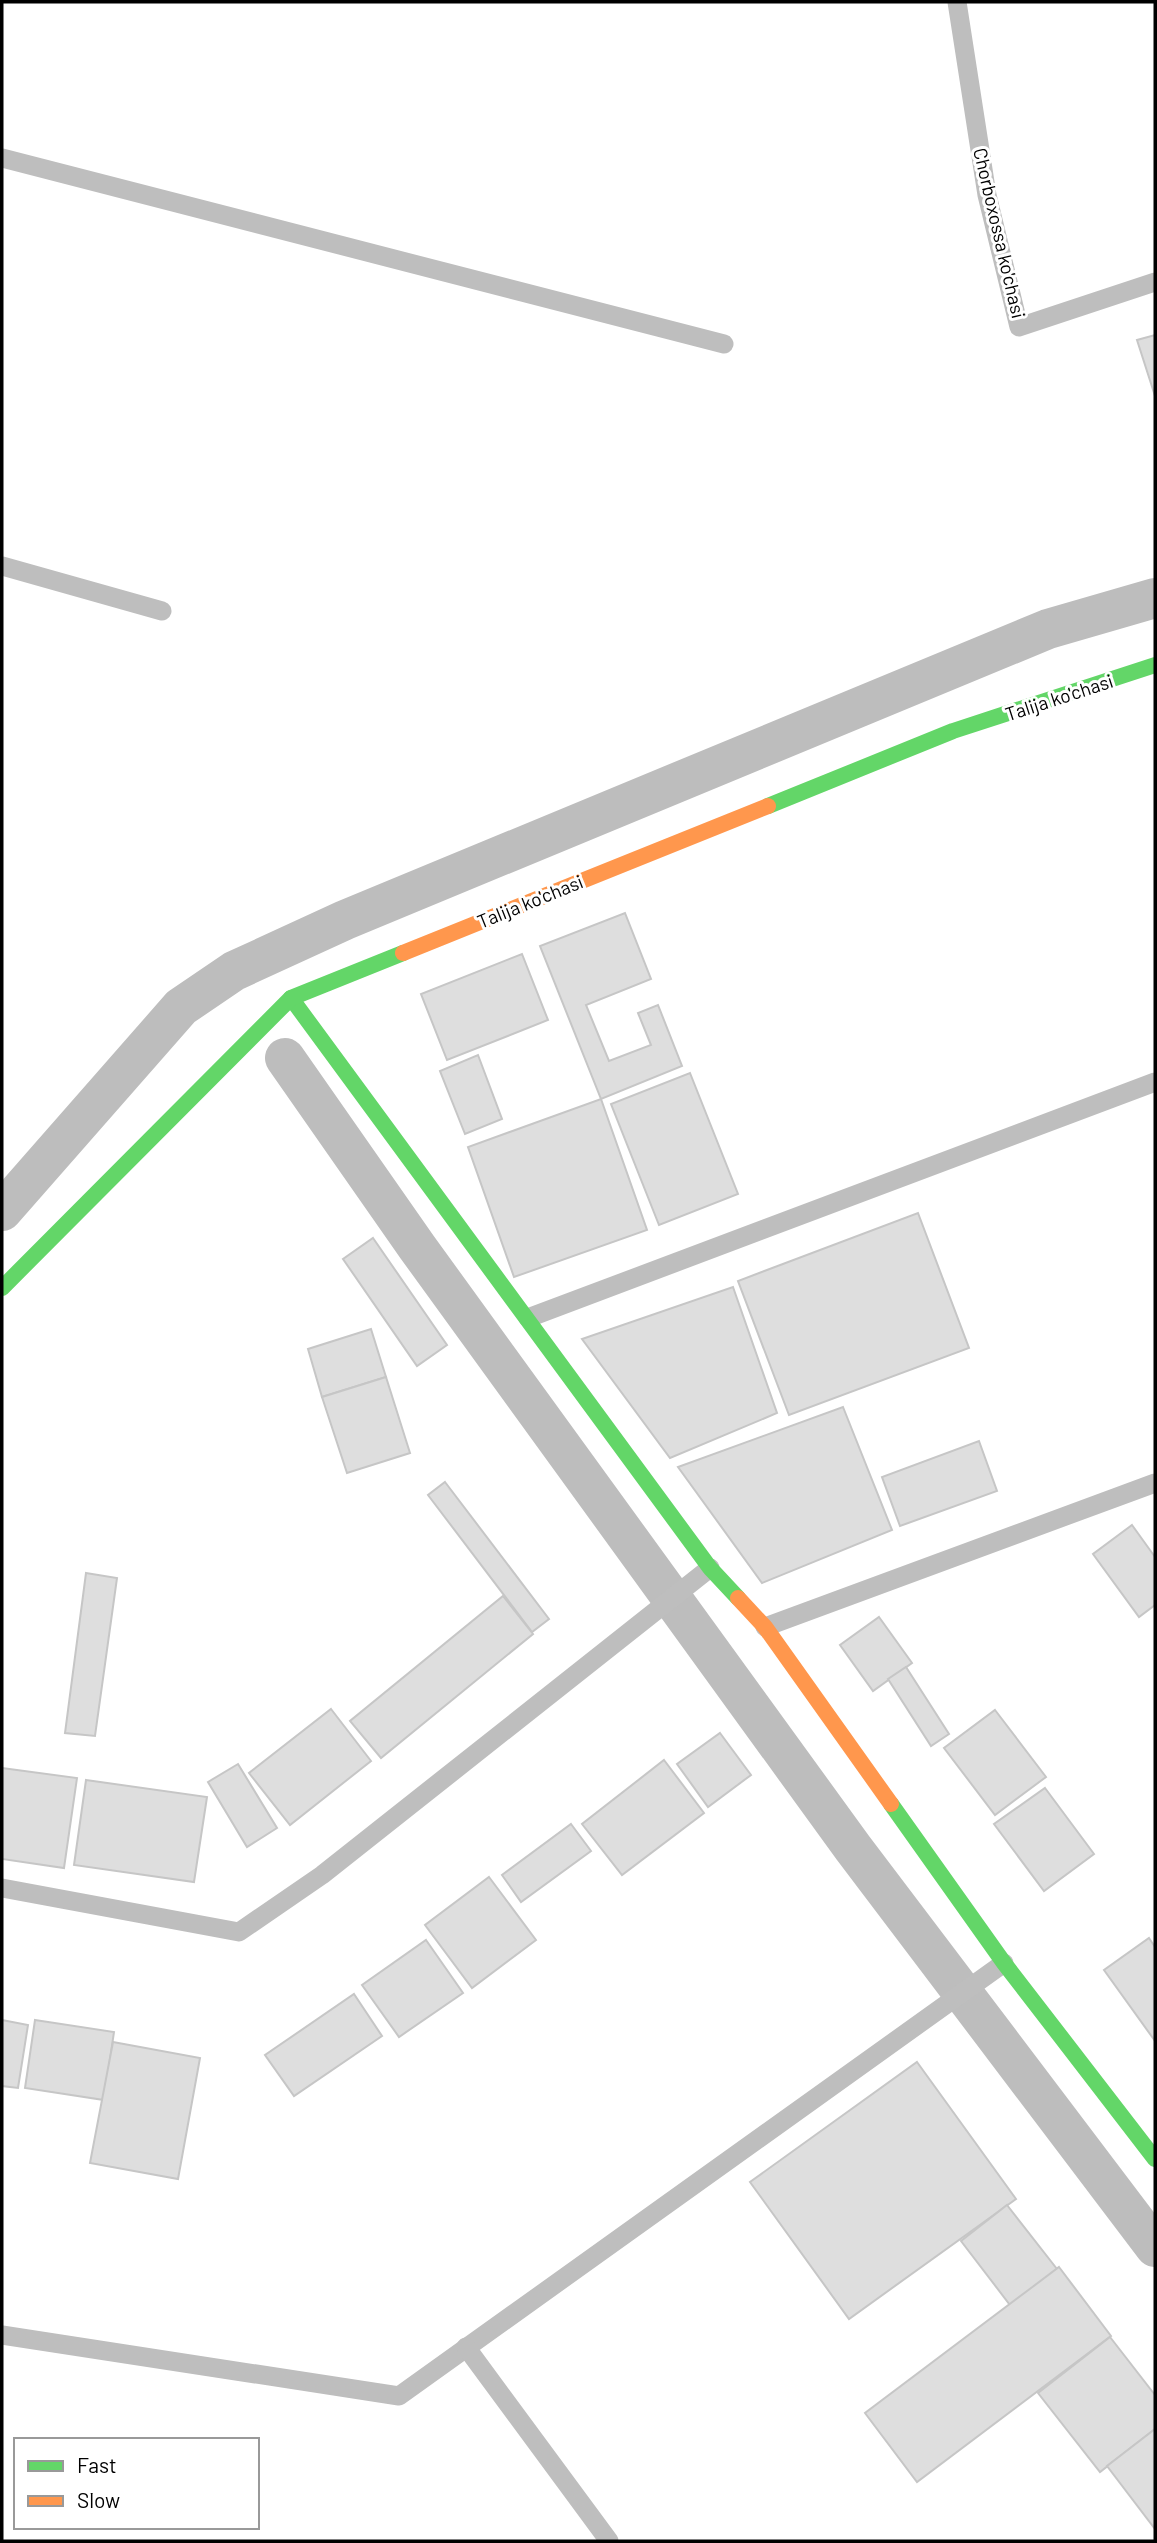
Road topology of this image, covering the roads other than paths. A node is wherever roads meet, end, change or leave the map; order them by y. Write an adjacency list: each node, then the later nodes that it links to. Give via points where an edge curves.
1 (957, 2): 3 (lane, Chorboxossa ko'chasi, via 987,195 1019,327)
2 (2, 159): 4 (lane)
3 (1155, 282)
4 (724, 344)
5 (2, 566): 6 (lane)
6 (162, 611)
7 (1155, 665): 8 (street, Talija ko'chasi, via 953,731)
8 (290, 998): 10 (street, Talija ko'chasi); 11 (street)
9 (1155, 1082): 11 (lane)
10 (2, 1288)
11 (528, 1318): 13 (street)
12 (1154, 1486): 14 (lane)
13 (710, 1568): 14 (street); 15 (lane, via 322,1875 239,1932)
14 (765, 1627): 16 (street)
15 (2, 1888)
16 (1004, 1963): 17 (street); 19 (lane)
17 (1155, 2159)
18 (2, 2335): 19 (lane, via 398,2396)
19 (466, 2347): 20 (lane)
20 (609, 2541)

